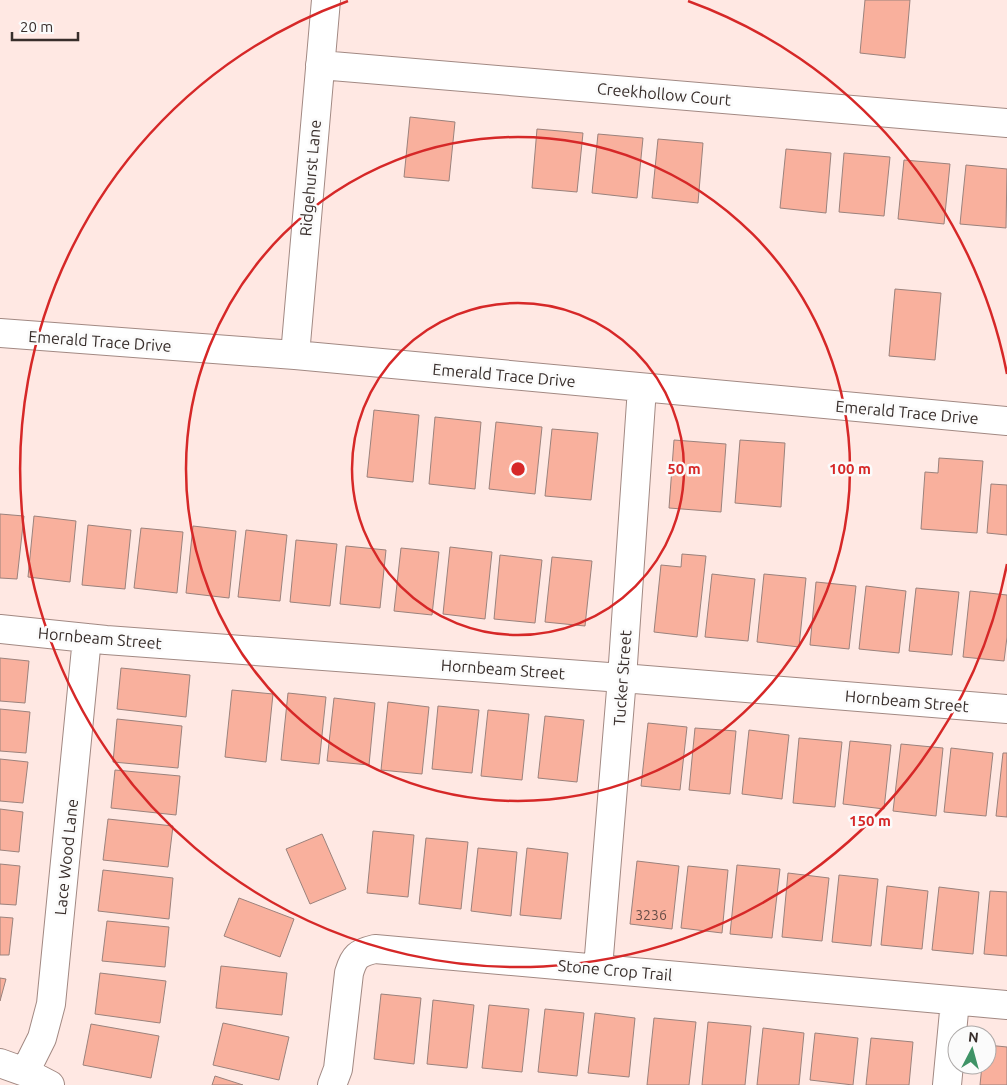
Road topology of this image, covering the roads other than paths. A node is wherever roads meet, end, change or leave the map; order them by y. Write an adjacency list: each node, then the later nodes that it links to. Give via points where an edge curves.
1 (326, 0): 2 (street, Ridgehurst Lane)
2 (320, 65): 3 (street, Creekhollow Court); 5 (street, Ridgehurst Lane)
3 (1007, 123)
4 (0, 334): 5 (street, Emerald Trace Drive)
5 (294, 355): 6 (street, Emerald Trace Drive)
6 (642, 388): 7 (street, Emerald Trace Drive); 10 (street, Tucker Street)
7 (1007, 421)
8 (0, 629): 9 (street, Hornbeam Street)
9 (87, 638): 10 (street, Hornbeam Street); 15 (street, Lace Wood Lane, via 51,1004 42,1038)
10 (622, 678): 11 (street, Hornbeam Street); 12 (street, Tucker Street)
11 (1007, 709)
12 (598, 968): 13 (street, Stone Crop Trail); 17 (street, Stone Crop Trail, via 375,949 362,952 352,961 348,973 338,1068)
13 (955, 1001): 14 (street, Stone Crop Trail); 18 (street)
14 (1007, 1005)
15 (12, 1067): 16 (street)
16 (50, 1085)
17 (332, 1085)
18 (947, 1085)

